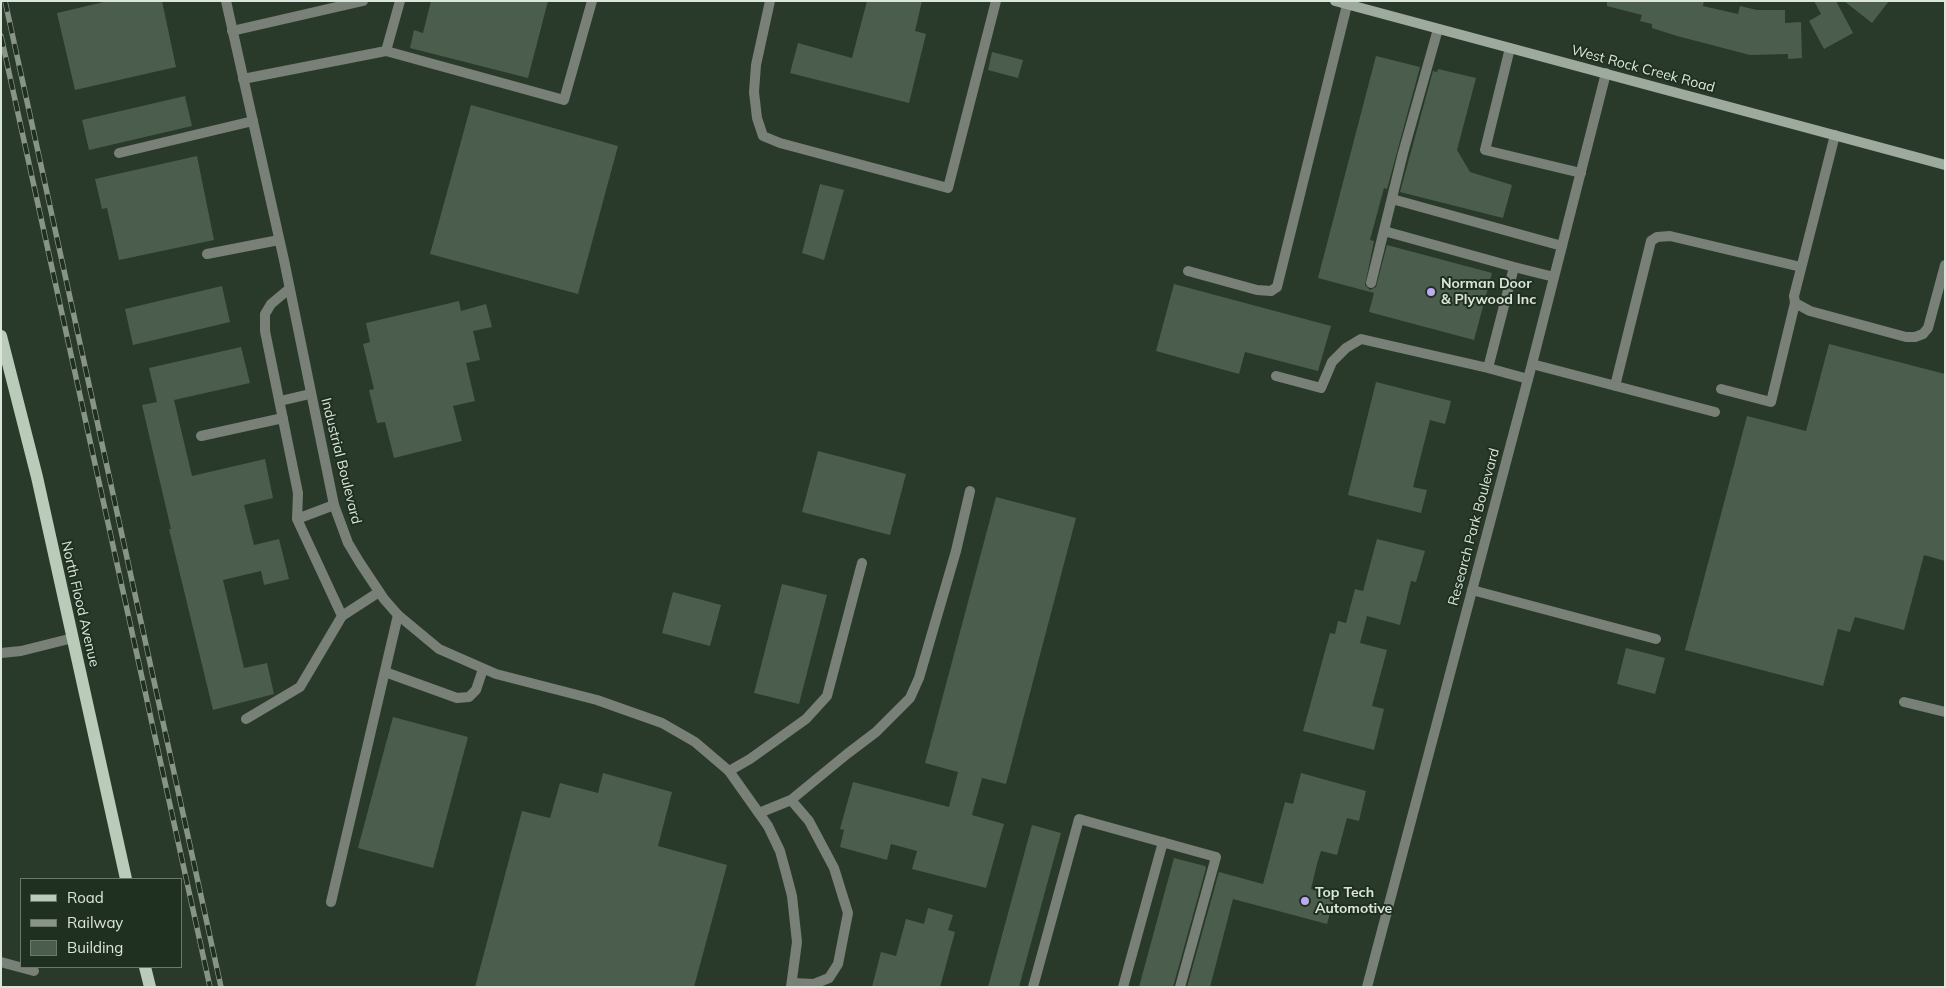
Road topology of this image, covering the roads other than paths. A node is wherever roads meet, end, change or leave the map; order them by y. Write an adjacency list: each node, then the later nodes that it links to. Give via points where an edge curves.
1 (226, 1): 11 (street, Industrial Boulevard)
2 (363, 1): 11 (street)
3 (400, 1): 13 (street)
4 (592, 1): 13 (street, via 564,100)
5 (770, 1): 6 (street, via 756,65 754,92 763,136 780,144 948,188)
6 (996, 1)
7 (1335, 1): 8 (main road, West Rock Creek Road)
8 (1348, 3): 9 (main road, West Rock Creek Road); 29 (street, via 1277,287 1271,291 1257,290)
9 (1371, 6): 10 (main road, West Rock Creek Road)
10 (1438, 29): 12 (main road, West Rock Creek Road); 21 (street)
11 (232, 32): 15 (street, Industrial Boulevard)
12 (1510, 48): 14 (main road, West Rock Creek Road); 20 (street, via 1485,150)
13 (386, 51): 15 (street)
14 (1606, 74): 17 (main road, West Rock Creek Road); 20 (street, Research Park Boulevard)
15 (243, 79): 16 (street, Industrial Boulevard)
16 (253, 122): 18 (street); 23 (street, Industrial Boulevard)
17 (1835, 135): 19 (main road, West Rock Creek Road); 28 (street)
18 (120, 153)
19 (1945, 165)
20 (1581, 173): 24 (street, Research Park Boulevard)
21 (1392, 199): 22 (street); 24 (street)
22 (1384, 232): 27 (street); 31 (street)
23 (279, 240): 25 (street); 32 (street, Industrial Boulevard)
24 (1562, 246): 30 (street, Research Park Boulevard)
25 (207, 254)
26 (1945, 265): 33 (street, via 1928,328 1915,337 1810,311)
27 (1514, 267): 30 (street); 36 (street)
28 (1801, 267): 33 (street); 39 (street, via 1670,236 1657,237 1651,241)
29 (1188, 272)
30 (1554, 277): 35 (street, Research Park Boulevard)
31 (1371, 283)
32 (289, 289): 41 (street, Industrial Boulevard); 42 (street, via 271,304 265,314 265,332)
33 (1795, 304): 40 (street, via 1771,402)
34 (1, 336): 54 (main road, North Flood Avenue)
35 (1532, 364): 38 (street, Research Park Boulevard); 39 (street)
36 (1488, 368): 37 (street, via 1362,338 1332,362 1321,388); 38 (street)
37 (1276, 376)
38 (1528, 379): 50 (street, Research Park Boulevard)
39 (1615, 386): 43 (street)
40 (1721, 390)
41 (310, 394): 42 (street); 47 (street, Industrial Boulevard)
42 (280, 401): 44 (street)
43 (1715, 412)
44 (283, 418): 45 (street); 48 (street, via 298,493)
45 (201, 436)
46 (970, 491): 63 (street, via 956,551 919,678 910,698 876,732)
47 (334, 505): 48 (street); 51 (street, Industrial Boulevard, via 348,543)
48 (296, 519): 52 (street)
49 (862, 563): 62 (street, via 828,696 806,719)
50 (1472, 590): 55 (street); 78 (street, Research Park Boulevard)
51 (379, 592): 52 (street); 53 (street, Industrial Boulevard)
52 (342, 616): 61 (street, via 300,688)
53 (398, 616): 57 (street, Industrial Boulevard, via 439,649); 58 (street)
54 (73, 638): 56 (street); 66 (main road, North Flood Avenue)
55 (1656, 639)
56 (1, 653)
57 (483, 669): 58 (street, via 476,690 469,697 457,698); 62 (street, Industrial Boulevard, via 596,700 662,723 695,742)
58 (385, 672): 67 (street)
59 (1904, 702): 60 (street)
60 (1945, 712)
61 (246, 719)
62 (730, 771): 64 (street, Industrial Boulevard)
63 (791, 800): 64 (street); 73 (street, via 809,821 834,868 848,913 838,964 829,978 814,984)
64 (759, 813): 73 (street, Industrial Boulevard, via 780,851 792,896 797,942)
65 (1162, 842): 75 (street, via 1079,819); 76 (street); 77 (street, via 1216,857)
66 (126, 878)
67 (331, 902)
68 (1, 962): 69 (street)
69 (20, 967)
70 (23, 968): 72 (street)
71 (145, 968): 74 (main road)
72 (34, 971)
73 (791, 985)
74 (150, 987)
75 (1033, 987)
76 (1123, 987)
77 (1180, 987)
78 (1367, 987)

